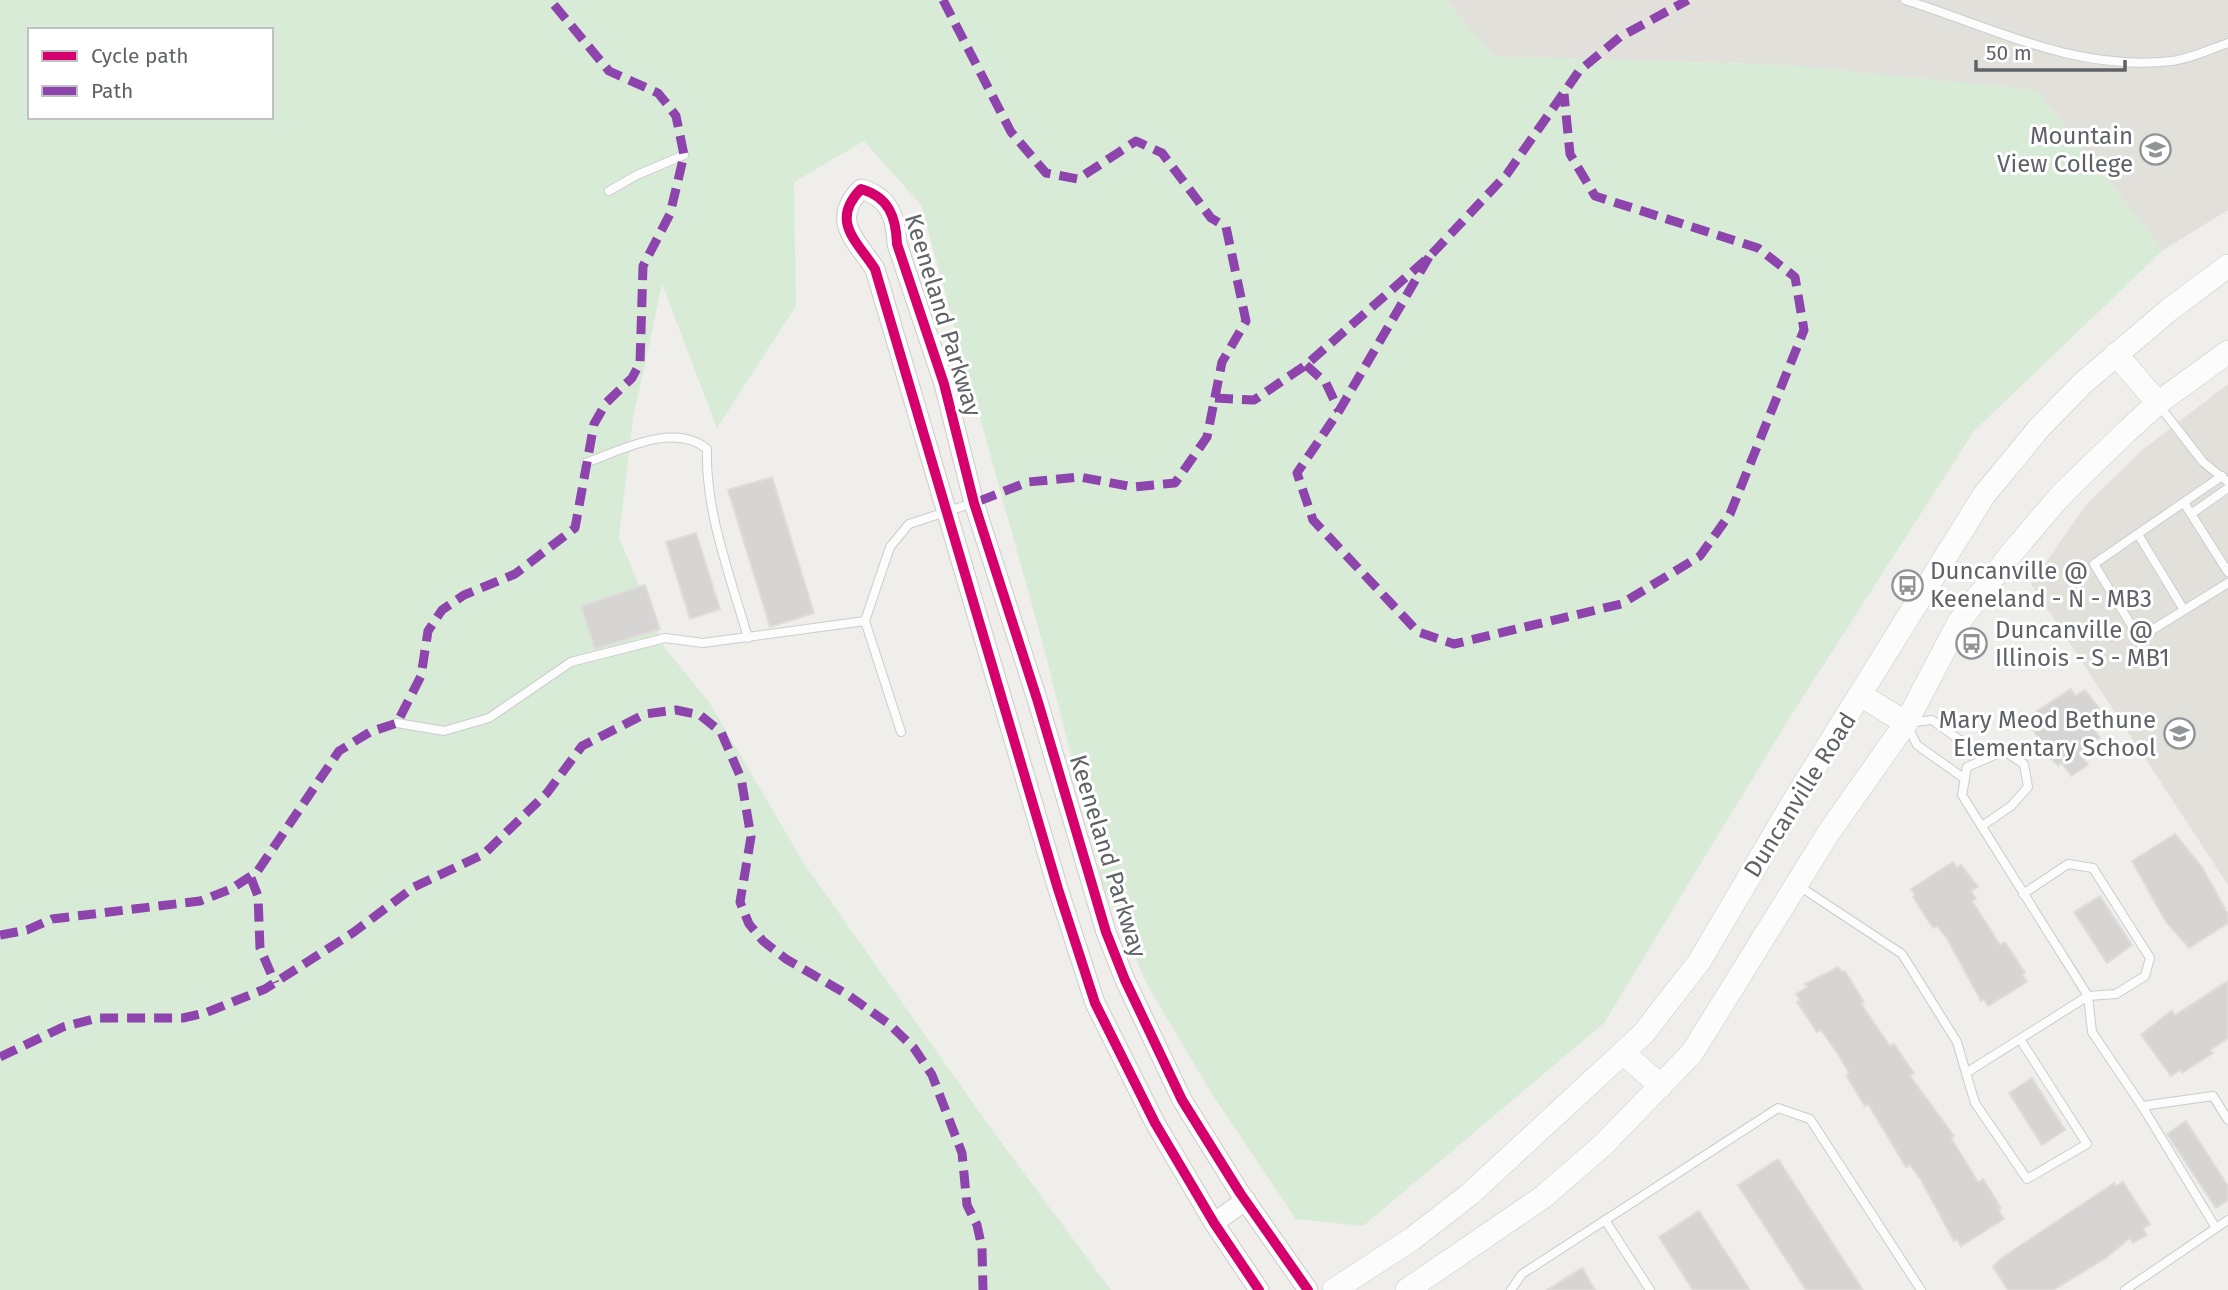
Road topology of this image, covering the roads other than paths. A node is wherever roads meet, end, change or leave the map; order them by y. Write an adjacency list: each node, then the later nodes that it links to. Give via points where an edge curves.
1 (1905, 0): 2 (lane, via 2058,53 2109,63 2175,61)
2 (2228, 43)
3 (684, 155): 4 (lane)
4 (609, 191)
5 (2228, 266): 7 (main road, Duncanville Road)
6 (2228, 352): 8 (main road, Duncanville Road)
7 (2116, 354): 8 (main road); 22 (main road, Duncanville Road, via 2040,428 1984,495)
8 (2158, 403): 10 (lane, via 2203,462); 24 (main road, Duncanville Road, via 2061,495 2010,555 1959,622)
9 (585, 463): 21 (lane, via 648,441 679,437 707,449 706,468 719,536)
10 (2225, 479): 13 (lane)
11 (2228, 488): 15 (lane)
12 (974, 503): 14 (lane); 14 (street, Keeneland Parkway, via 944,384 897,244 896,222 879,196 861,189 850,201 845,219 848,231 875,270); 38 (street, Keeneland Parkway, via 1106,932 1150,1038 1182,1100)
13 (2184, 503): 15 (lane); 16 (lane)
14 (947, 512): 20 (lane, via 909,524 890,547); 41 (street, Keeneland Parkway, via 1095,1003 1155,1123)
15 (2191, 514): 17 (lane)
16 (2138, 536): 19 (lane); 19 (lane, via 2094,564 2139,638)
17 (2228, 572)
18 (2228, 583): 19 (lane)
19 (2184, 610)
20 (865, 621): 21 (lane); 25 (lane)
21 (748, 638): 23 (lane, via 703,643 665,638 571,662 489,718 444,731)
22 (1862, 696): 24 (main road); 33 (main road, Duncanville Road, via 1699,962)
23 (397, 723)
24 (1906, 723): 26 (lane, via 1932,720); 27 (lane, via 1916,745); 29 (main road, Duncanville Road)
25 (901, 732)
26 (1986, 759): 27 (lane, via 1967,767); 28 (lane, via 2004,751 2024,764 2028,787)
27 (1965, 779): 28 (lane, via 1962,795)
28 (1982, 826): 30 (lane)
29 (1797, 885): 34 (lane, via 1902,954 1956,1042); 35 (main road, Duncanville Road, via 1692,1053)
30 (2023, 894): 31 (lane); 31 (lane, via 2068,864 2093,868 2150,958 2146,976 2116,994)
31 (2088, 996): 32 (lane); 36 (lane, via 2092,1032)
32 (2020, 1039): 34 (lane); 34 (lane, via 2087,1144 2027,1179 1975,1103)
33 (1623, 1053): 35 (main road); 46 (main road, Duncanville Road, via 1470,1194)
34 (1966, 1073)
35 (1661, 1086): 43 (main road, Duncanville Road, via 1543,1197)
36 (2142, 1106): 37 (lane, via 2213,1096); 42 (lane)
37 (2228, 1119)
38 (1246, 1200): 41 (street); 45 (street, Keeneland Parkway)
39 (1605, 1220): 47 (lane, via 1522,1274); 48 (lane); 49 (lane, via 1778,1108 1810,1119)
40 (2228, 1220): 42 (lane)
41 (1214, 1223): 44 (street, Keeneland Parkway)
42 (2216, 1228): 50 (lane)
43 (1410, 1289)
44 (1259, 1290)
45 (1308, 1290)
46 (1334, 1290)
47 (1511, 1290)
48 (1650, 1290)
49 (1921, 1290)
50 (2125, 1290)

